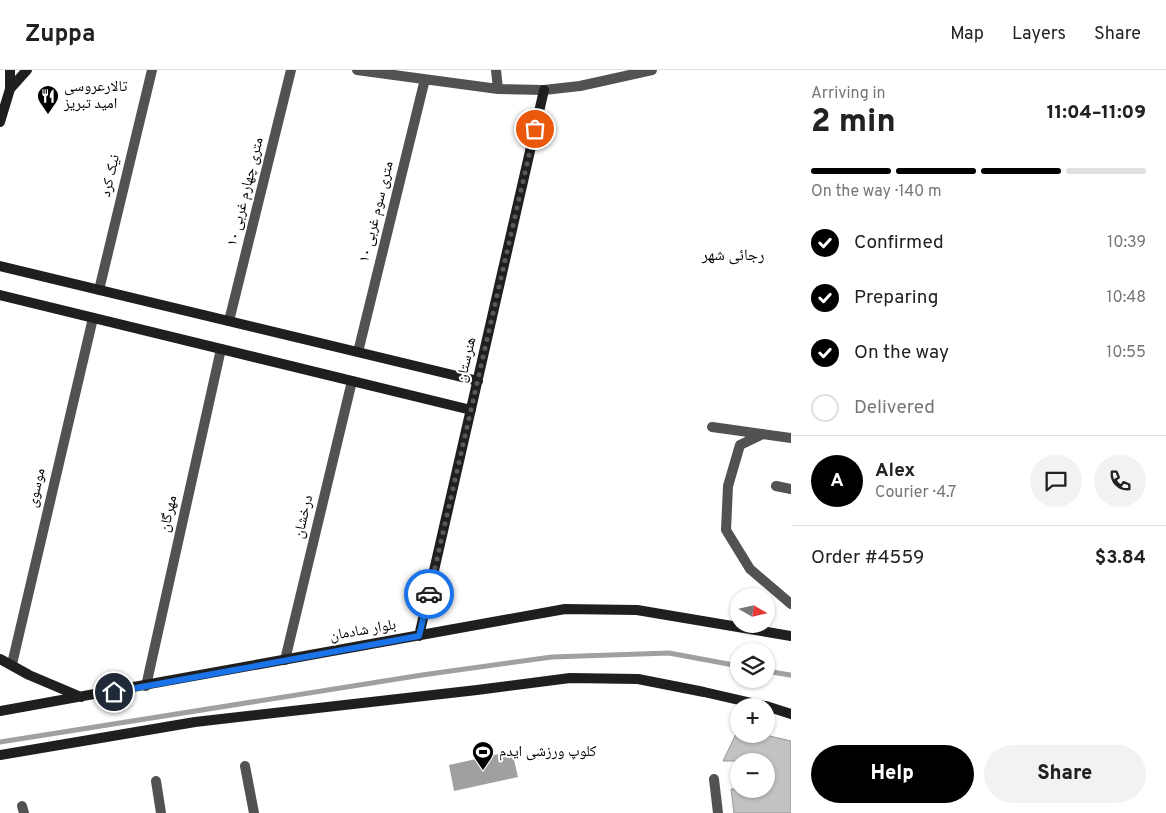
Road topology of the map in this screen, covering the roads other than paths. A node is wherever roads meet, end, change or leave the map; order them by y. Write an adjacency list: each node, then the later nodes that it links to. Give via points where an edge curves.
1 (10, 70): 11 (main road)
2 (27, 70): 11 (main road)
3 (152, 70): 15 (street, نیک کرد)
4 (291, 70): 18 (street, ۱۰ متری چهارم غربی)
5 (357, 70): 9 (street)
6 (496, 70): 10 (street)
7 (652, 70): 8 (street)
8 (628, 73): 12 (street, via 580,86)
9 (425, 79): 10 (street); 20 (street, ۱۰ متری سوم غربی)
10 (498, 88): 12 (street)
11 (10, 89): 13 (main road)
12 (544, 90): 22 (main road, هنرستان)
13 (0, 122)
14 (0, 266): 15 (main road)
15 (99, 290): 18 (main road)
16 (0, 295): 17 (main road)
17 (92, 318): 19 (main road); 34 (street, موسوی)
18 (229, 321): 20 (main road)
19 (221, 349): 21 (main road); 35 (street, مهرگان)
20 (358, 352): 22 (main road)
21 (352, 381): 23 (main road); 33 (street, درخشان)
22 (478, 381): 23 (main road, هنرستان)
23 (471, 410): 30 (main road, هنرستان)
24 (712, 427): 25 (street)
25 (763, 434): 26 (street); 29 (street, via 740,445 728,486 726,530 750,569)
26 (791, 438)
27 (776, 486): 28 (street)
28 (791, 489)
29 (791, 604)
30 (419, 636): 31 (main road, بلوار شادمان, via 565,609 637,610); 33 (main road, بلوار شادمان)
31 (791, 636)
32 (0, 659): 34 (main road)
33 (285, 660): 35 (main road, بلوار شادمان)
34 (12, 664): 36 (main road, via 29,675)
35 (146, 686): 36 (main road, بلوار شادمان)
36 (82, 697): 39 (main road, بلوار شادمان)
37 (731, 698): 41 (main road, via 638,679 570,678 195,722)
38 (775, 709): 40 (main road)
39 (0, 711)
40 (791, 714)
41 (0, 755)
42 (245, 766): 46 (street)
43 (714, 779): 47 (street)
44 (156, 781): 45 (street)
45 (161, 813)
46 (254, 813)
47 (718, 813)

